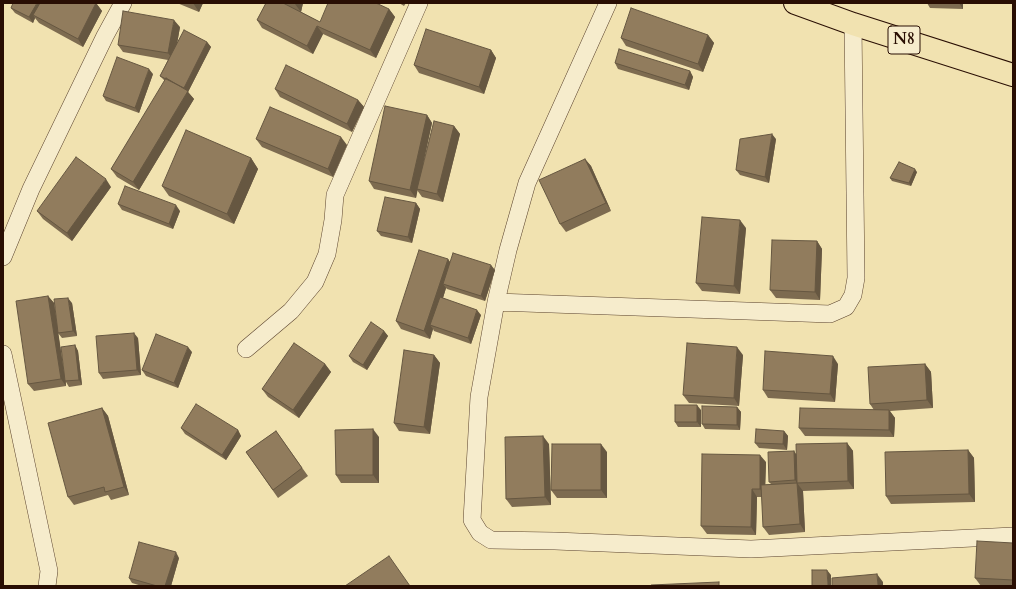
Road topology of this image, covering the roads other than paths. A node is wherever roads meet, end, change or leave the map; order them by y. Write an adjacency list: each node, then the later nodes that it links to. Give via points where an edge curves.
1 (122, 3): 7 (street, via 31,189)
2 (419, 3): 9 (street, via 335,195 327,254 315,282 291,311)
3 (608, 3): 8 (street, via 526,183)
4 (795, 3): 5 (highway, N8)
5 (853, 24): 6 (highway, N8); 8 (street, via 856,278 853,295 846,307 830,314)
6 (1013, 75)
7 (3, 257)
8 (496, 302): 11 (street, via 479,397 472,520 480,533 491,540 751,549)
9 (246, 349)
10 (3, 354): 12 (street, via 49,571)
11 (1013, 536)
12 (48, 586)

